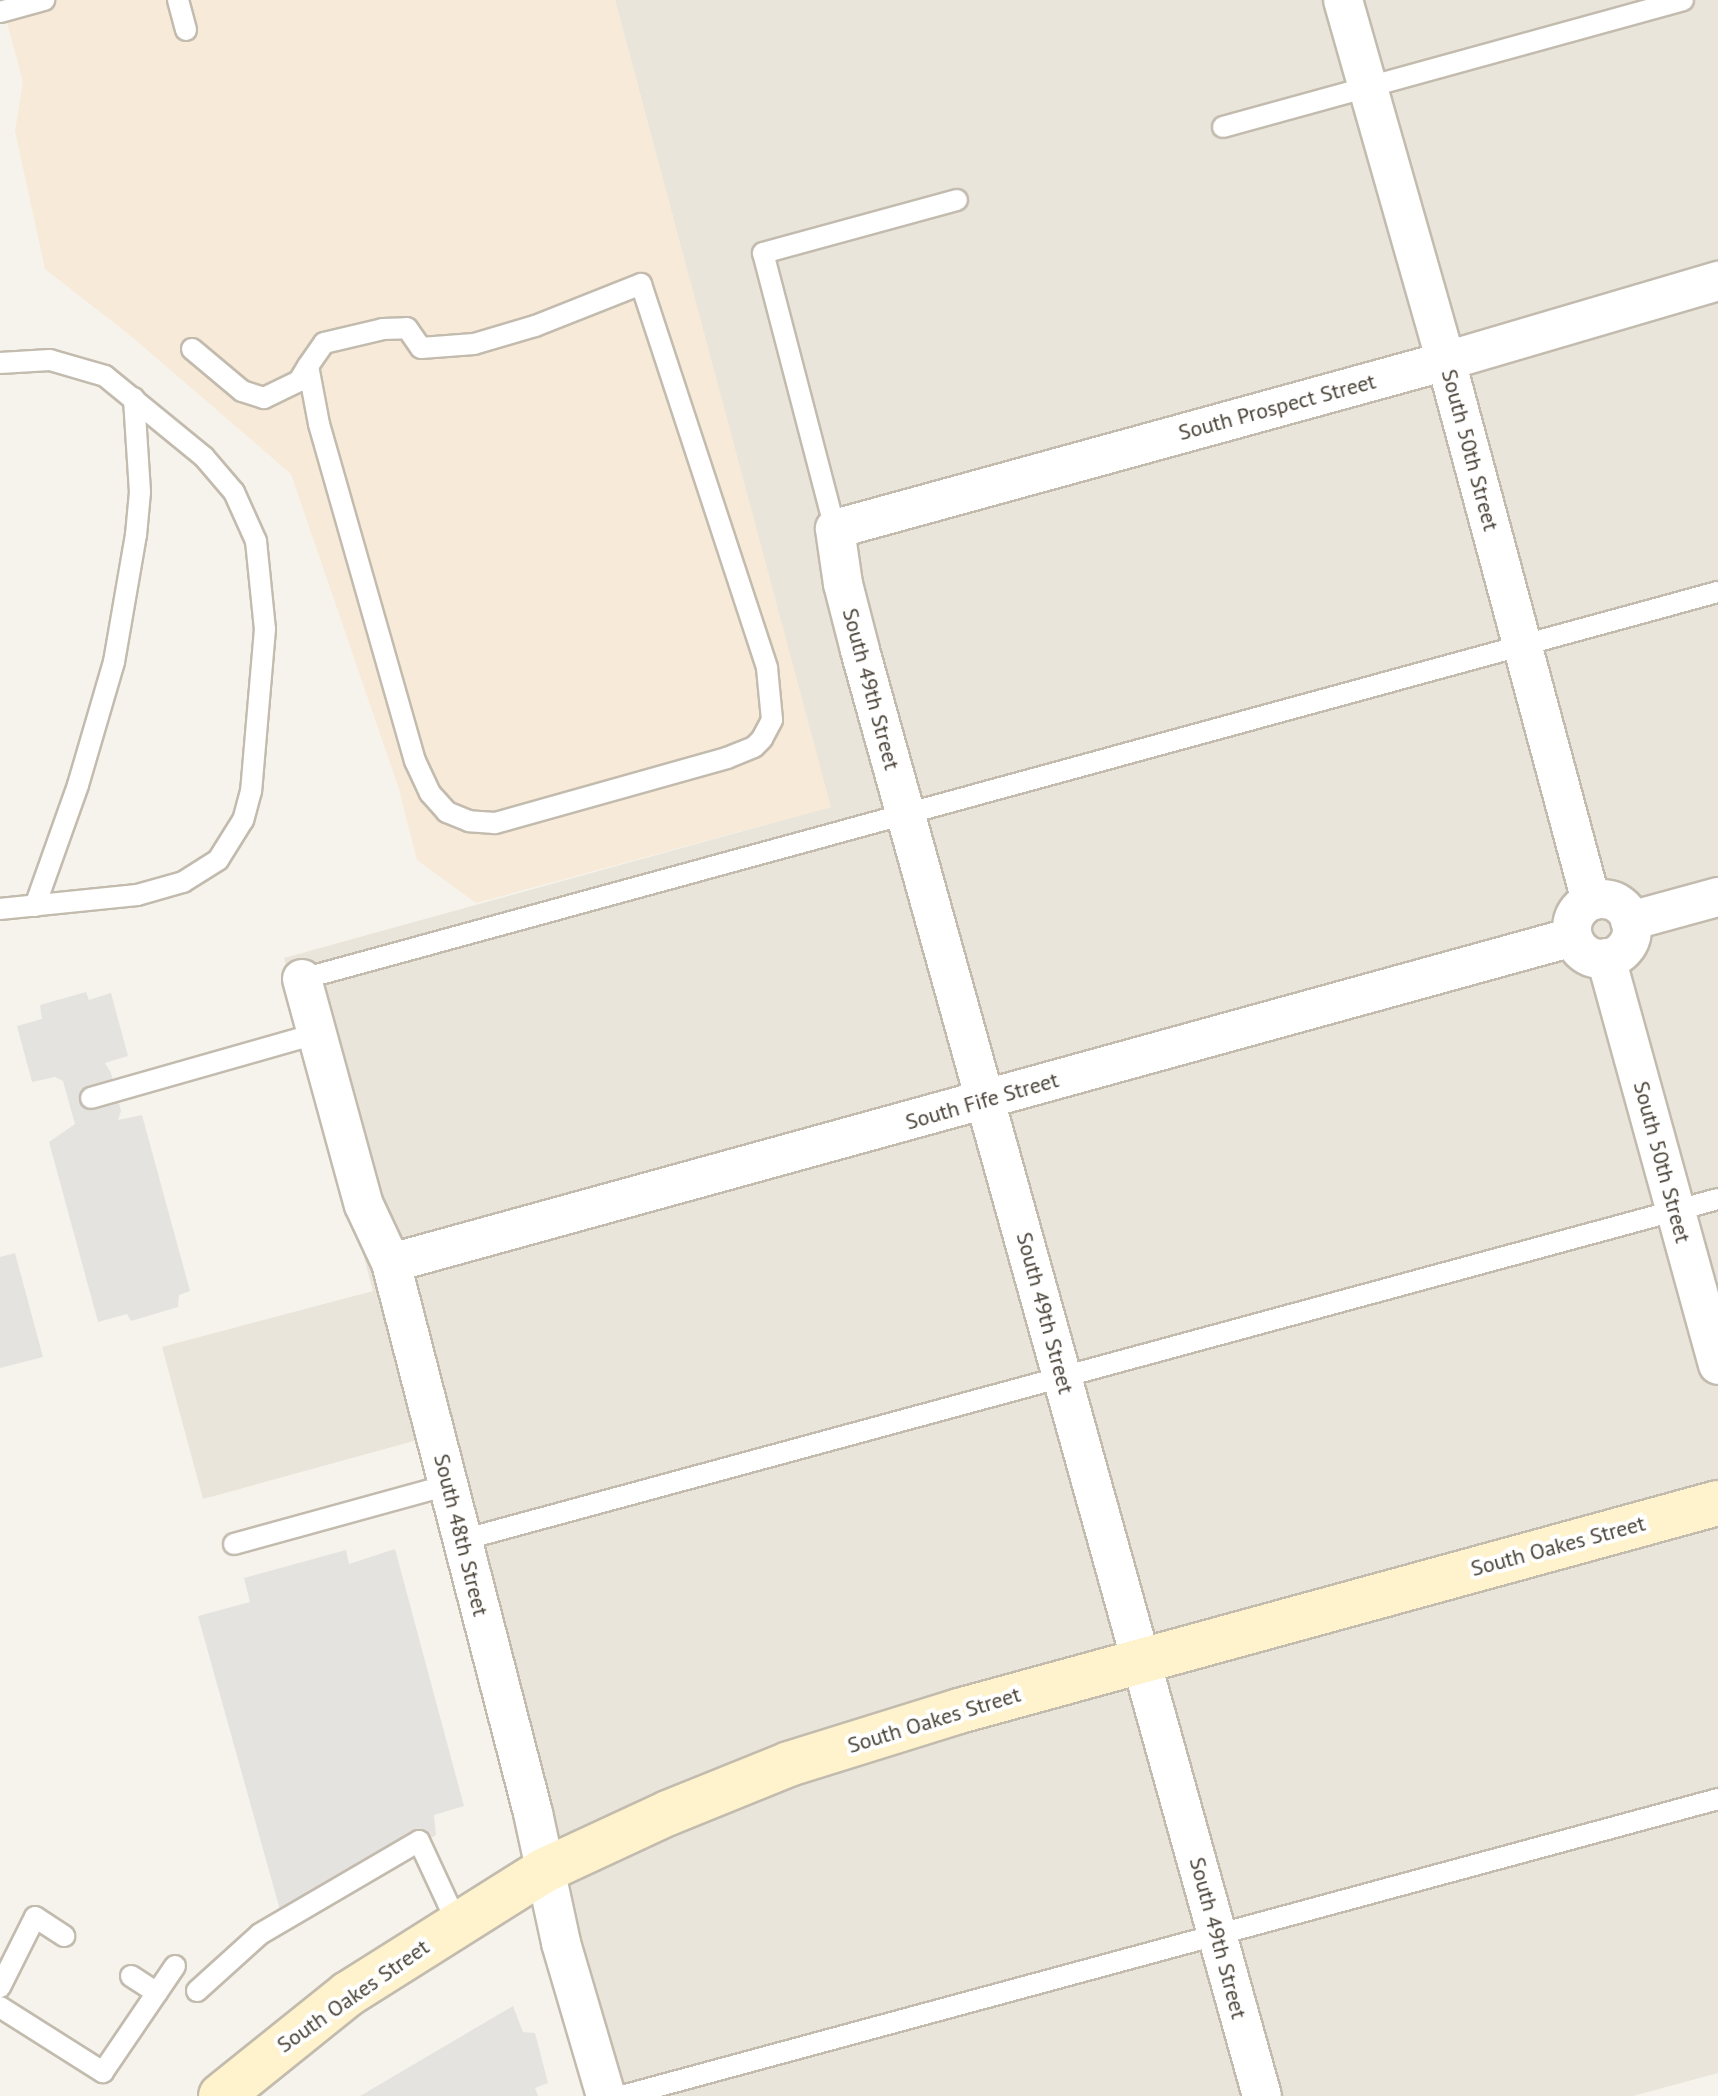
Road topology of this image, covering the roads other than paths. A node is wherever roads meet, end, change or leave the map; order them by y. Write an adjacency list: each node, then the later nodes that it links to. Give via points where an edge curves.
1 (44, 0): 5 (lane)
2 (178, 0): 6 (lane)
3 (1343, 0): 7 (street, South 50th Street)
4 (1683, 0): 7 (lane)
5 (0, 12)
6 (186, 30)
7 (1366, 87): 8 (lane); 12 (street, South 50th Street)
8 (1223, 127)
9 (957, 200): 16 (lane, via 763,253)
10 (1718, 281): 12 (street, South Prospect Street)
11 (192, 349): 14 (lane, via 242,391 264,398 291,387)
12 (1446, 361): 16 (street, South Prospect Street); 18 (street, South 50th Street)
13 (0, 363): 15 (lane, via 38,358 66,362 105,376)
14 (308, 366): 14 (lane, via 319,424 415,761 430,793 447,812 495,823 727,758 762,739 773,708 767,668 641,284 474,344 421,348 407,328 324,343)
15 (134, 398): 22 (lane, via 140,492 114,662); 22 (lane, via 221,475 256,541 265,629 251,791 232,841 203,871 161,890)
16 (835, 529): 19 (street, South 49th Street, via 843,584)
17 (1718, 592): 18 (lane)
18 (1522, 646): 19 (lane); 21 (street, South 50th Street)
19 (906, 814): 27 (lane); 30 (street, South 49th Street)
20 (1718, 897): 24 (street)
21 (1591, 901): 24 (street, via 1610,900); 25 (street, via 1573,919)
22 (35, 906): 23 (lane)
23 (0, 909)
24 (1630, 921): 26 (street, via 1632,931 1624,949)
25 (1573, 937): 26 (street, via 1589,956); 30 (street, South Fife Street)
26 (1606, 958): 32 (street, South 50th Street)
27 (302, 979): 28 (street, South 48th Street)
28 (315, 1034): 29 (lane); 33 (street, South 48th Street, via 364,1205)
29 (91, 1098)
30 (987, 1100): 33 (street, South Fife Street); 35 (street, South 49th Street)
31 (1718, 1199): 32 (lane)
32 (1676, 1210): 34 (street, South 50th Street); 35 (lane)
33 (391, 1263): 36 (street, South 48th Street)
34 (1718, 1365)
35 (1062, 1375): 38 (lane); 40 (street, South 49th Street)
36 (448, 1485): 38 (street, South 48th Street); 39 (lane)
37 (1718, 1503): 40 (street, South Oakes Street)
38 (462, 1540): 42 (street, South 48th Street, via 533,1813)
39 (234, 1544)
40 (1140, 1660): 42 (street, South Oakes Street, via 789,1764); 45 (street, South 49th Street)
41 (1718, 1799): 45 (lane)
42 (543, 1871): 43 (street, South Oakes Street); 53 (street, South 48th Street)
43 (457, 1923): 49 (lane, via 419,1841 260,1934); 52 (street, South Oakes Street, via 348,1994)
44 (64, 1936): 48 (lane, via 35,1917)
45 (1219, 1936): 54 (lane); 55 (street, South 49th Street)
46 (175, 1966): 50 (lane)
47 (131, 1976): 50 (lane)
48 (0, 1987)
49 (197, 1991)
50 (157, 1993): 51 (lane, via 103,2072)
51 (0, 2007)
52 (221, 2096)
53 (606, 2096)
54 (622, 2096)
55 (1262, 2096)

